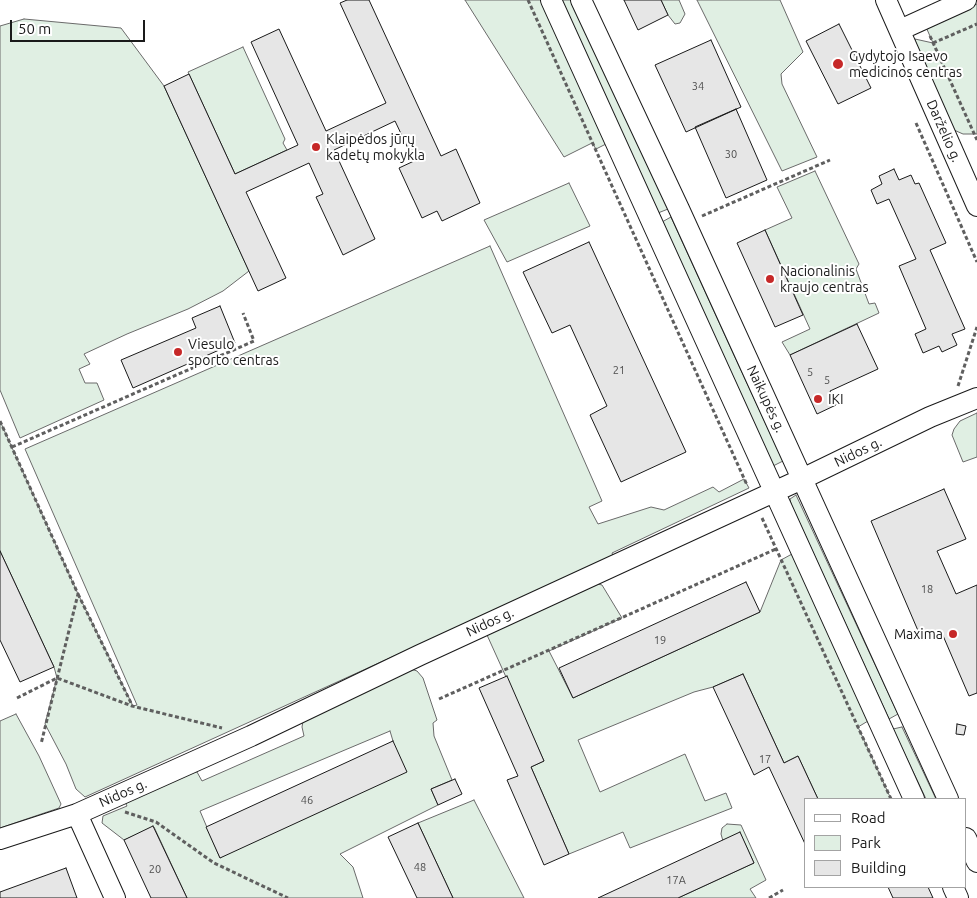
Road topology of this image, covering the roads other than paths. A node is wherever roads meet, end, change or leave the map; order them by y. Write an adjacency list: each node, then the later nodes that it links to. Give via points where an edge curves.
1 (551, 0): 9 (street)
2 (581, 0): 8 (street, Naikupės g.)
3 (886, 0): 5 (street, Darželio g.)
4 (966, 0): 5 (street)
5 (900, 30): 6 (street, Darželio g.)
6 (977, 206)
7 (977, 398): 8 (street, Nidos g.)
8 (802, 479): 9 (street, Nidos g.); 11 (street, Naikupės g.)
9 (775, 491): 10 (street); 12 (street, Nidos g.)
10 (914, 798)
11 (948, 798)
12 (77, 814): 13 (street, Nidos g.); 16 (street)
13 (0, 839)
14 (967, 840): 15 (street)
15 (977, 862)
16 (114, 898)

